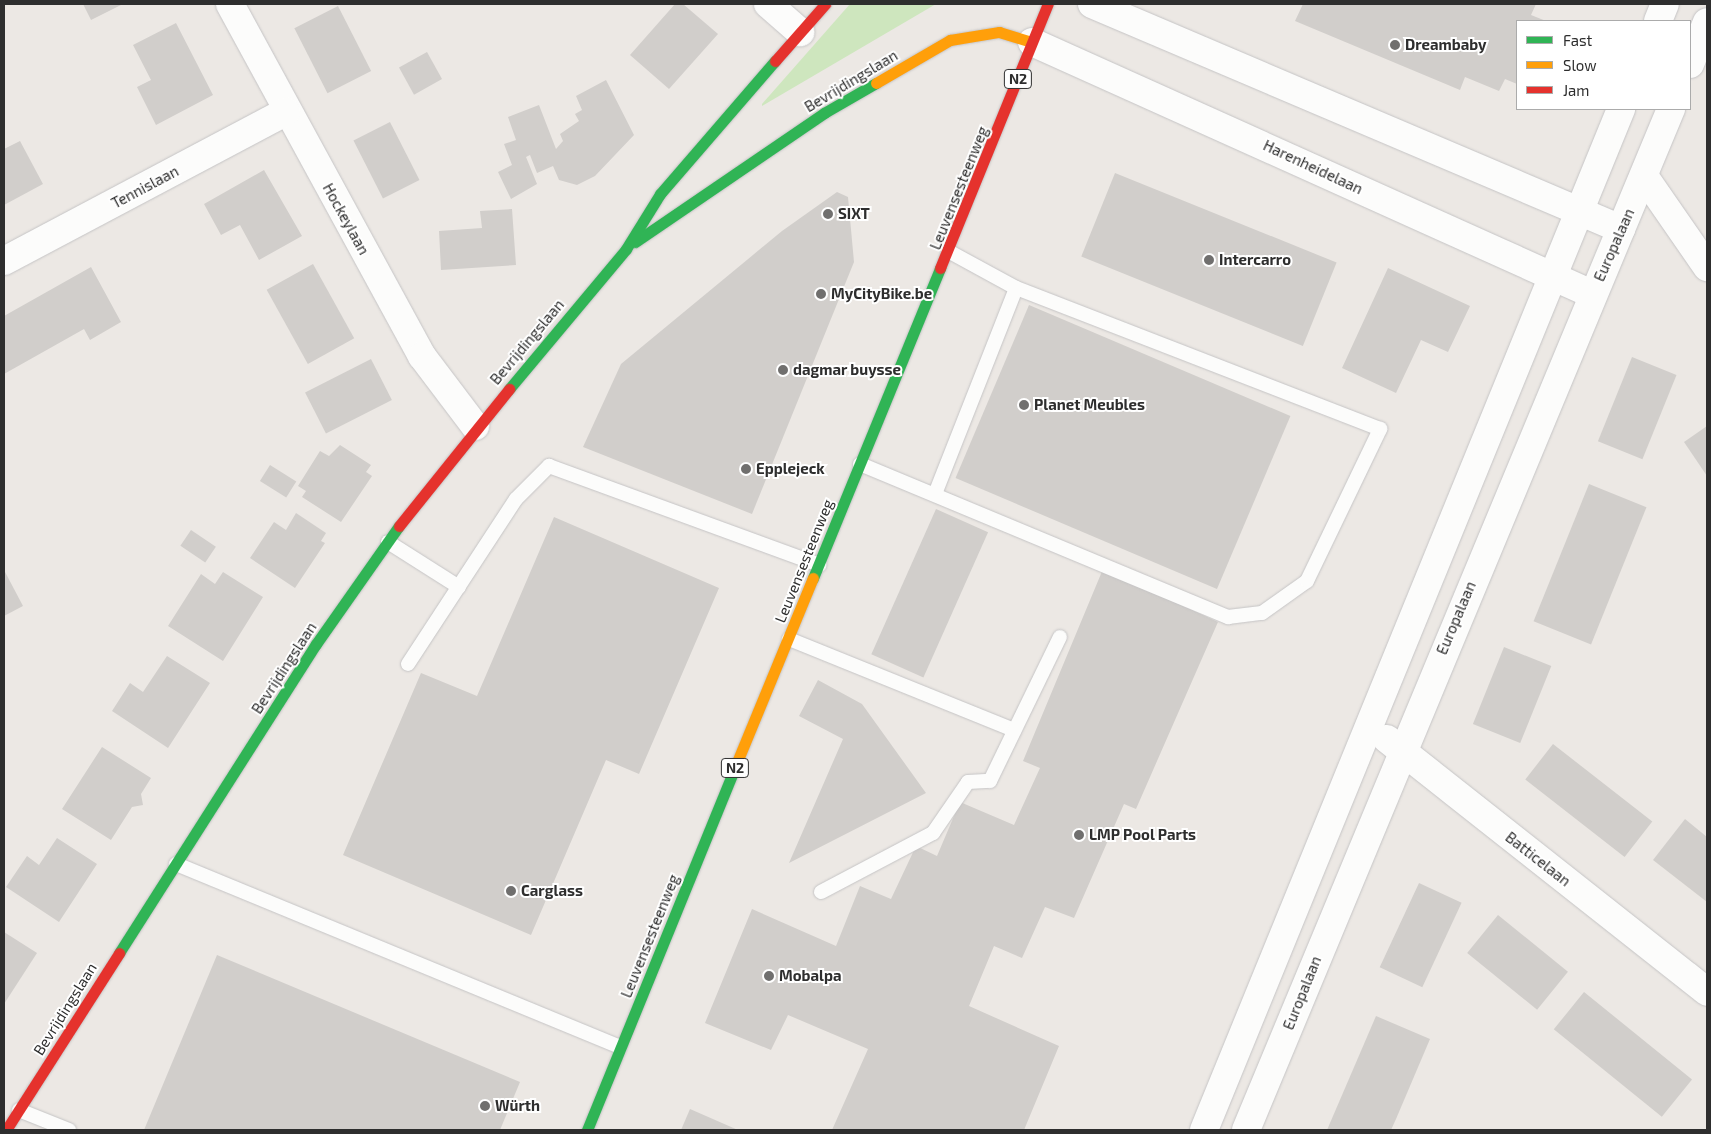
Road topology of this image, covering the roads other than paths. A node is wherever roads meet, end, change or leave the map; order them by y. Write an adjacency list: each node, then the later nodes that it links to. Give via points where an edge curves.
1 (230, 4): 14 (street, Hockeylaan)
2 (768, 4): 9 (street)
3 (825, 4): 9 (street, Bevrijdingslaan)
4 (1048, 4): 10 (street, Leuvensesteenweg / N2)
5 (1092, 4): 16 (street)
6 (1665, 4): 7 (street)
7 (1658, 20)
8 (1707, 22): 11 (street)
9 (800, 32): 18 (street, Bevrijdingslaan, via 660,194)
10 (1032, 42): 18 (street, Bevrijdingslaan, via 999,32 950,40 824,114); 19 (street, Leuvensesteenweg / N2); 22 (street, Harenheidelaan)
11 (1691, 62)
12 (1621, 110): 16 (street)
13 (1671, 110): 15 (street, Europalaan)
14 (286, 112): 20 (street, Tennislaan); 25 (street, Hockeylaan, via 422,356)
15 (1644, 176): 17 (street, Europalaan); 21 (street)
16 (1578, 210): 17 (street); 22 (street)
17 (1621, 229): 24 (street, Europalaan)
18 (626, 249): 25 (street, Bevrijdingslaan)
19 (950, 252): 23 (lane); 26 (street, Leuvensesteenweg / N2)
20 (4, 261)
21 (1707, 267)
22 (1553, 276): 24 (street, Harenheidelaan); 34 (street)
23 (1016, 288): 27 (lane); 27 (lane, via 1380,429 1307,581 1262,614 1228,617)
24 (1592, 294): 36 (street, Europalaan)
25 (475, 426): 28 (street, Bevrijdingslaan)
26 (860, 464): 27 (lane); 29 (street, Leuvensesteenweg / N2)
27 (935, 494)
28 (388, 542): 30 (lane); 37 (street, Bevrijdingslaan, via 316,644)
29 (819, 565): 30 (lane, via 549,466 516,499); 32 (street, Leuvensesteenweg / N2)
30 (459, 587): 33 (lane)
31 (1060, 637): 35 (lane)
32 (788, 639): 35 (lane); 40 (street, Leuvensesteenweg / N2)
33 (408, 664)
34 (1369, 725): 36 (street, Batticelaan); 45 (street)
35 (1014, 730): 38 (lane, via 990,780 968,782 933,833)
36 (1400, 750): 39 (street, Batticelaan); 46 (street, Europalaan)
37 (176, 864): 40 (lane); 41 (street, Bevrijdingslaan)
38 (821, 892)
39 (1707, 992)
40 (620, 1047): 44 (street, Leuvensesteenweg / N2)
41 (19, 1110): 42 (street, Bevrijdingslaan); 43 (lane)
42 (6, 1130)
43 (69, 1130)
44 (587, 1130)
45 (1204, 1130)
46 (1246, 1130)

